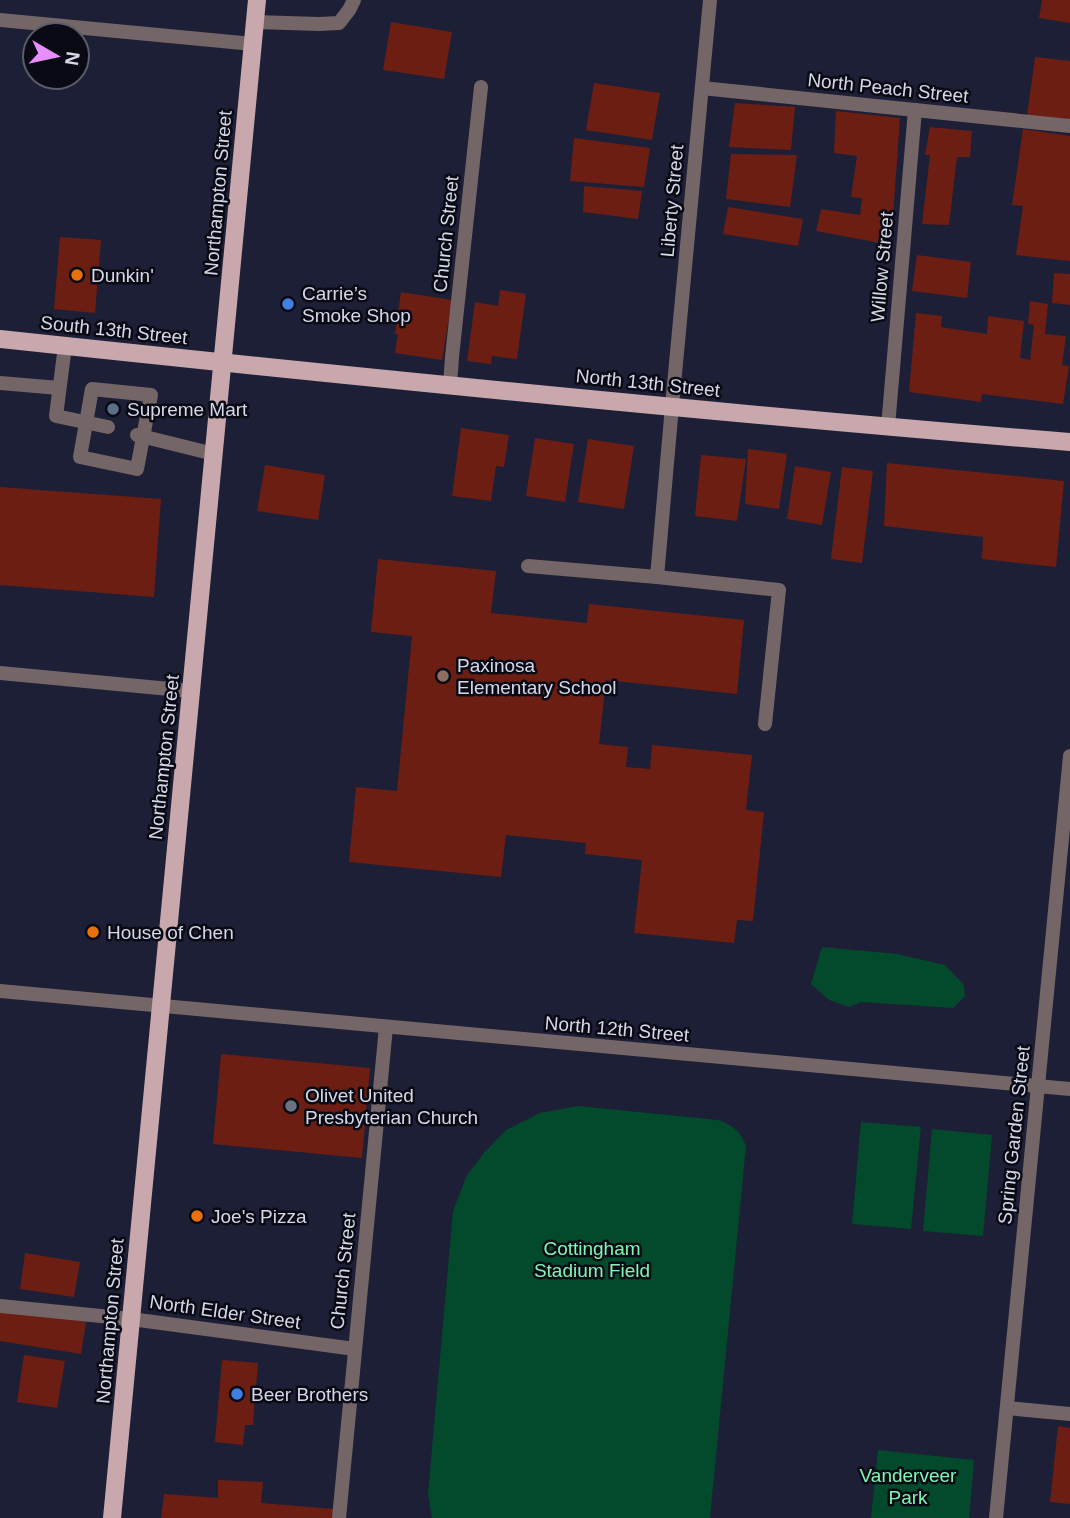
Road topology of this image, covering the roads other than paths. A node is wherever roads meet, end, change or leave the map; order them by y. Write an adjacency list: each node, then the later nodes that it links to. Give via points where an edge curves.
1 (257, 0): 5 (main road, Northampton Street)
2 (354, 0): 5 (street, via 339,23)
3 (710, 0): 8 (street, Liberty Street)
4 (0, 20): 6 (street)
5 (255, 22): 6 (main road, Northampton Street)
6 (253, 44): 13 (main road, Northampton Street)
7 (481, 87): 15 (street, Church Street)
8 (702, 88): 9 (street, North Peach Street); 17 (street, Liberty Street)
9 (915, 110): 10 (street, North Peach Street); 20 (street, Willow Street)
10 (1070, 126)
11 (0, 339): 12 (main road, South 13th Street)
12 (65, 346): 13 (main road, South 13th Street); 16 (street)
13 (223, 363): 15 (main road, North 13th Street); 23 (main road, Northampton Street)
14 (0, 383): 16 (street)
15 (450, 385): 17 (main road, North 13th Street)
16 (59, 388): 18 (street, via 56,416)
17 (672, 406): 20 (main road, North 13th Street); 25 (street, Liberty Street)
18 (86, 421): 19 (street); 21 (street, via 80,457 137,469); 21 (street, via 92,389 151,395)
19 (108, 427)
20 (888, 427): 22 (main road, North 13th Street)
21 (139, 436): 23 (street)
22 (1070, 442)
23 (214, 454): 27 (main road, Northampton Street)
24 (527, 566): 25 (street)
25 (657, 577): 28 (street, via 779,590)
26 (0, 673): 27 (street)
27 (191, 691): 31 (main road, Northampton Street)
28 (765, 724)
29 (1070, 756): 33 (street, Spring Garden Street)
30 (0, 991): 31 (street, North 12th Street)
31 (161, 1007): 32 (street, North 12th Street); 36 (main road, Northampton Street)
32 (386, 1027): 33 (street, North 12th Street); 37 (street, Church Street)
33 (1038, 1087): 34 (street, North 12th Street); 38 (street, Spring Garden Street)
34 (1070, 1089)
35 (0, 1306): 36 (street, North Elder Street)
36 (131, 1319): 37 (street, North Elder Street); 40 (main road, Northampton Street)
37 (355, 1349): 41 (street, Church Street)
38 (1007, 1408): 39 (street); 42 (street, Spring Garden Street)
39 (1070, 1414)
40 (112, 1518)
41 (339, 1518)
42 (996, 1518)

